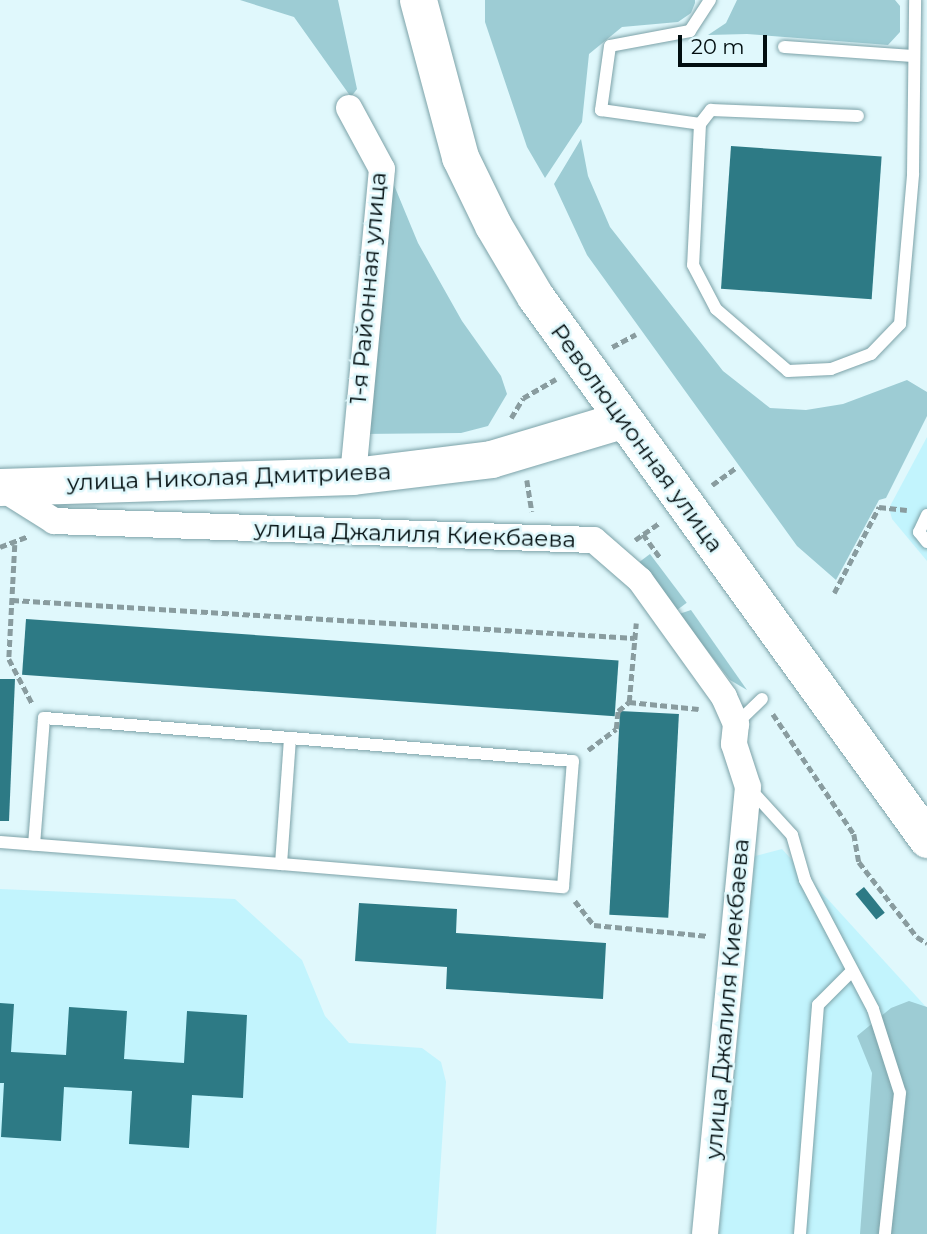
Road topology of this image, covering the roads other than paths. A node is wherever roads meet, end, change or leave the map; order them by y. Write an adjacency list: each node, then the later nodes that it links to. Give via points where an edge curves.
1 (418, 0): 9 (main road, Революционная улица, via 460,157 521,273)
2 (710, 0): 8 (lane, via 690,31 610,46 601,110)
3 (915, 0): 5 (lane)
4 (783, 47): 5 (lane)
5 (914, 56): 8 (lane, via 913,174 900,324 871,355 831,369 789,371 716,309 693,265)
6 (349, 108): 10 (street, 1-я Районная улица, via 382,169)
7 (859, 116): 8 (lane, via 710,110)
8 (700, 124)
9 (621, 420): 10 (main road, улица Николая Дмитриева, via 491,459); 18 (main road, Революционная улица)
10 (353, 476): 11 (main road, улица Николая Дмитриева)
11 (0, 487): 15 (street, улица Джалиля Киекбаева, via 54,521 594,540 640,580 690,644)
12 (921, 513): 13 (lane, via 919,532)
13 (927, 542)
14 (762, 699): 15 (lane)
15 (736, 724): 17 (street, улица Джалиля Киекбаева, via 734,744)
16 (290, 738): 20 (lane, via 44,718); 21 (lane); 21 (lane, via 573,761 563,887)
17 (748, 787): 22 (lane, via 792,835 805,880); 23 (street, улица Джалиля Киекбаева)
18 (927, 839)
19 (0, 842): 20 (lane)
20 (34, 845): 21 (lane)
21 (281, 864)
22 (852, 971): 24 (lane, via 818,1005); 25 (lane, via 873,1009 900,1093)
23 (705, 1234)
24 (800, 1234)
25 (885, 1234)

